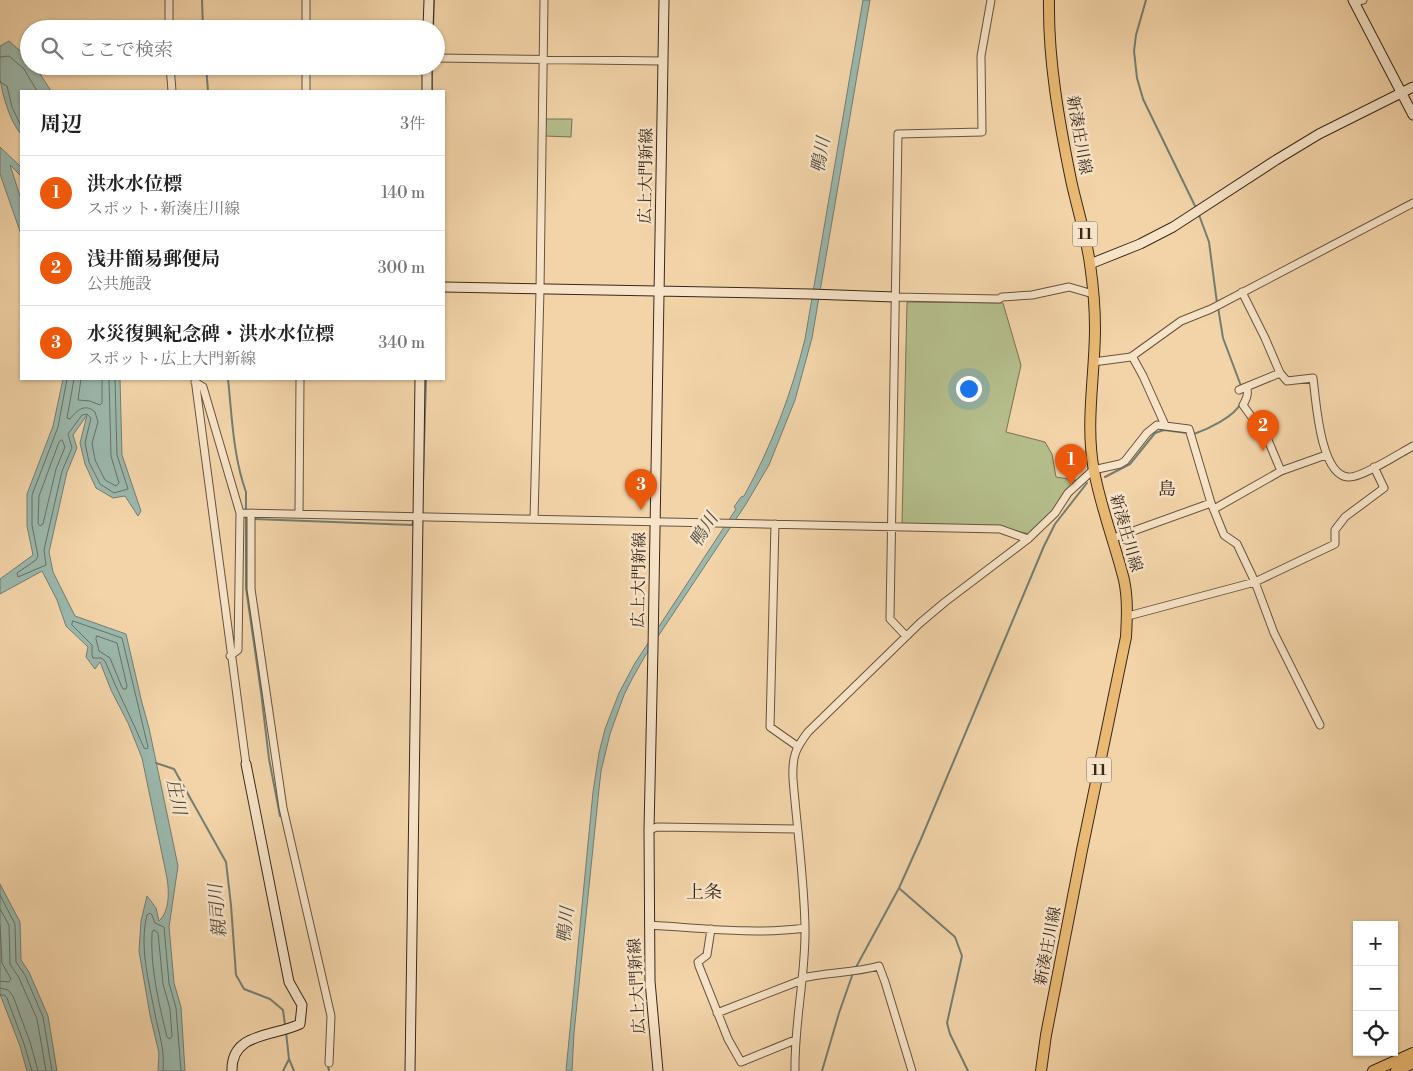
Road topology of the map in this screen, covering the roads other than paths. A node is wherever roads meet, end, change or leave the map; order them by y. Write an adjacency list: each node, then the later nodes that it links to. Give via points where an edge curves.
1 (169, 0): 9 (street)
2 (306, 0): 10 (street)
3 (429, 0): 11 (street)
4 (544, 0): 13 (street)
5 (664, 0): 14 (street, 広上大門新線)
6 (991, 0): 31 (street, via 981,56 982,132 898,134)
7 (1049, 0): 25 (main road, 新湊庄川線 / 11, via 1052,64 1061,124)
8 (1356, 1): 22 (street)
9 (169, 20)
10 (306, 20)
11 (428, 20)
12 (445, 58): 13 (street)
13 (542, 60): 14 (street); 27 (street)
14 (662, 62): 28 (street, 広上大門新線)
15 (171, 75): 19 (street)
16 (306, 75): 20 (street)
17 (428, 75): 21 (street)
18 (1413, 87): 22 (street)
19 (172, 90)
20 (306, 90)
21 (427, 90)
22 (1401, 93): 23 (street); 25 (street, via 1276,160 1173,227)
23 (1413, 115)
24 (1413, 203): 29 (street)
25 (1090, 264): 30 (main road, 新湊庄川線 / 11)
26 (445, 287): 27 (street)
27 (540, 290): 28 (street); 49 (street)
28 (659, 292): 31 (street); 50 (street, 広上大門新線)
29 (1242, 292): 32 (street, via 1181,321); 34 (street)
30 (1093, 294): 31 (street, via 1069,287 1032,295 1002,296 999,300); 33 (main road, 新湊庄川線 / 11)
31 (895, 297): 52 (street)
32 (1132, 356): 33 (street); 38 (street)
33 (1093, 362): 42 (main road, 新湊庄川線 / 11)
34 (1280, 373): 40 (street, via 1287,380 1313,378); 43 (street, via 1242,389 1247,390 1243,405 1268,440)
35 (195, 380): 45 (street, via 204,387); 58 (street)
36 (300, 380): 47 (street)
37 (420, 380): 48 (street)
38 (1165, 425): 42 (street, via 1157,425 1147,434 1125,461); 44 (street, via 1189,429)
39 (1413, 446): 41 (street)
40 (1326, 455): 41 (street, via 1339,475 1349,478); 43 (street)
41 (1374, 467): 55 (street, via 1384,488 1345,517 1335,530 1335,544)
42 (1093, 470): 53 (main road, 新湊庄川線 / 11); 54 (street)
43 (1281, 471): 44 (street)
44 (1212, 506): 53 (street); 55 (street, via 1224,535 1237,544)
45 (240, 513): 46 (street); 58 (street, via 238,650)
46 (251, 513): 47 (street); 72 (street, via 251,589 283,808 331,1016)
47 (299, 514): 48 (street)
48 (419, 517): 49 (street); 74 (street)
49 (534, 519): 50 (street)
50 (655, 521): 51 (street); 63 (street, 広上大門新線)
51 (775, 524): 52 (street); 60 (street, via 770,727)
52 (892, 526): 54 (street, via 1000,529); 57 (street, via 890,619)
53 (1111, 538): 56 (main road, 新湊庄川線 / 11, via 1124,582)
54 (1028, 539): 57 (street)
55 (1255, 582): 56 (street); 59 (street, via 1274,633)
56 (1128, 616): 78 (main road, 新湊庄川線 / 11)
57 (906, 636): 60 (street)
58 (230, 656): 61 (street)
59 (1320, 724)
60 (797, 746): 62 (street, via 792,765)
61 (246, 764): 73 (street, via 289,982 302,1006 300,1024 242,1044 236,1051)
62 (797, 829): 63 (street, via 658,827); 65 (street)
63 (649, 830): 64 (street, 広上大門新線)
64 (649, 925): 66 (street); 75 (street, 広上大門新線)
65 (805, 928): 66 (street, via 776,931); 67 (street)
66 (711, 929): 68 (street, via 707,955 698,962)
67 (802, 979): 68 (street); 69 (street); 77 (street, via 879,966)
68 (717, 1012): 69 (street, via 741,1062)
69 (796, 1040): 76 (street)
70 (1413, 1053): 79 (main road)
71 (1413, 1063): 80 (main road)
72 (330, 1064)
73 (232, 1071)
74 (410, 1071)
75 (658, 1071)
76 (795, 1071)
77 (912, 1071)
78 (1041, 1071)
79 (1372, 1071)
80 (1396, 1071)

